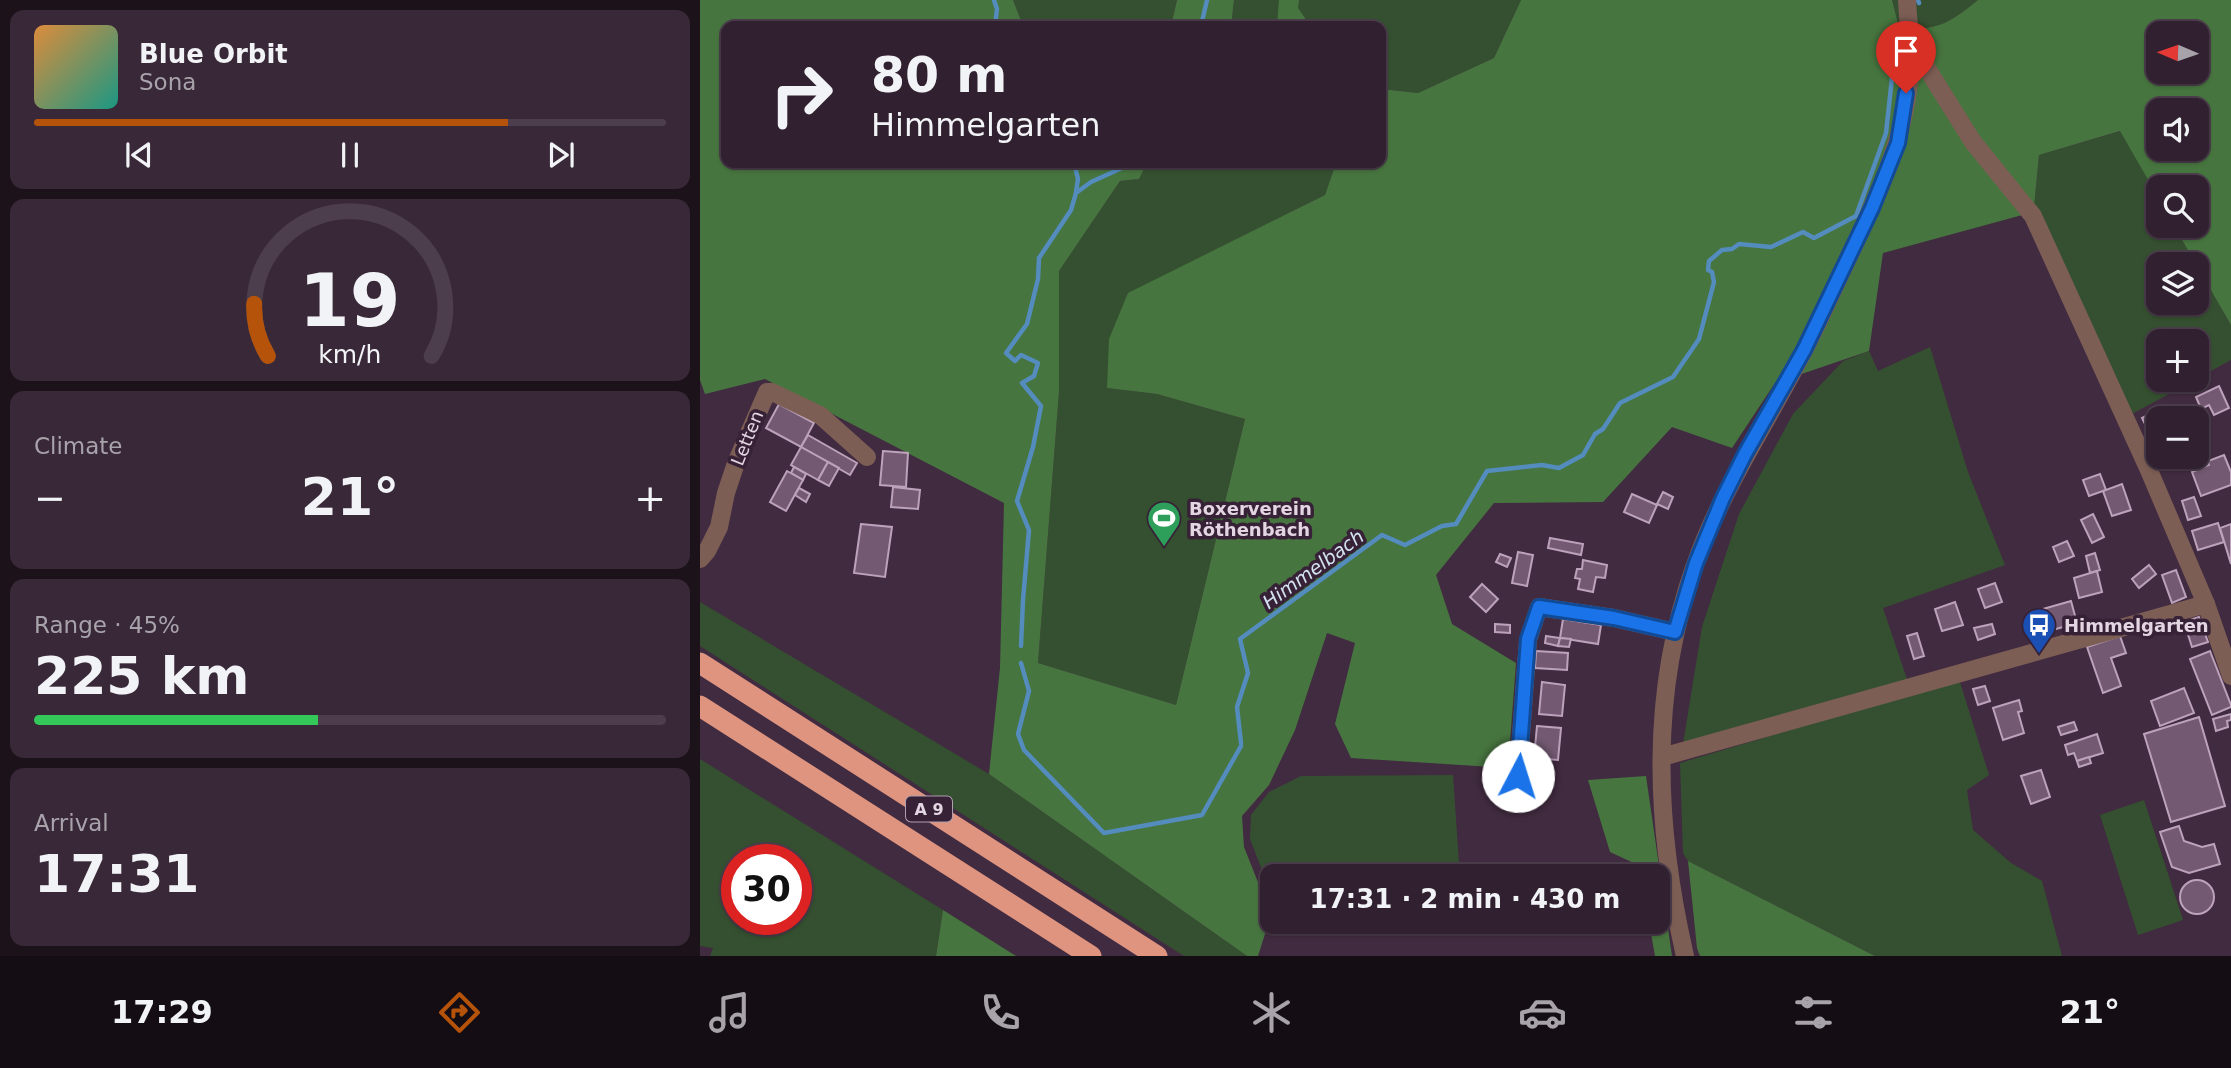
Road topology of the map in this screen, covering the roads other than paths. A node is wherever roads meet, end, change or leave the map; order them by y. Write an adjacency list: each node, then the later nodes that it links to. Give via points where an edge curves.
1 (1907, 0): 2 (street)
2 (1910, 69): 5 (street, via 1923,62 1973,142 2033,216); 6 (street, via 1898,143 1872,208 1804,350 1723,498)
3 (867, 457): 4 (street, Letten, via 820,415 767,392 736,463 719,527)
4 (700, 559)
5 (2206, 604): 8 (street); 10 (street)
6 (1675, 632): 10 (street, via 1662,707); 11 (street, via 1539,607 1528,639)
7 (700, 663): 13 (highway, A 9)
8 (2231, 676)
9 (700, 706): 12 (highway, A 9)
10 (1662, 757): 14 (street, via 1665,843)
11 (1518, 776)
12 (1091, 956)
13 (1157, 956)
14 (1685, 956)

